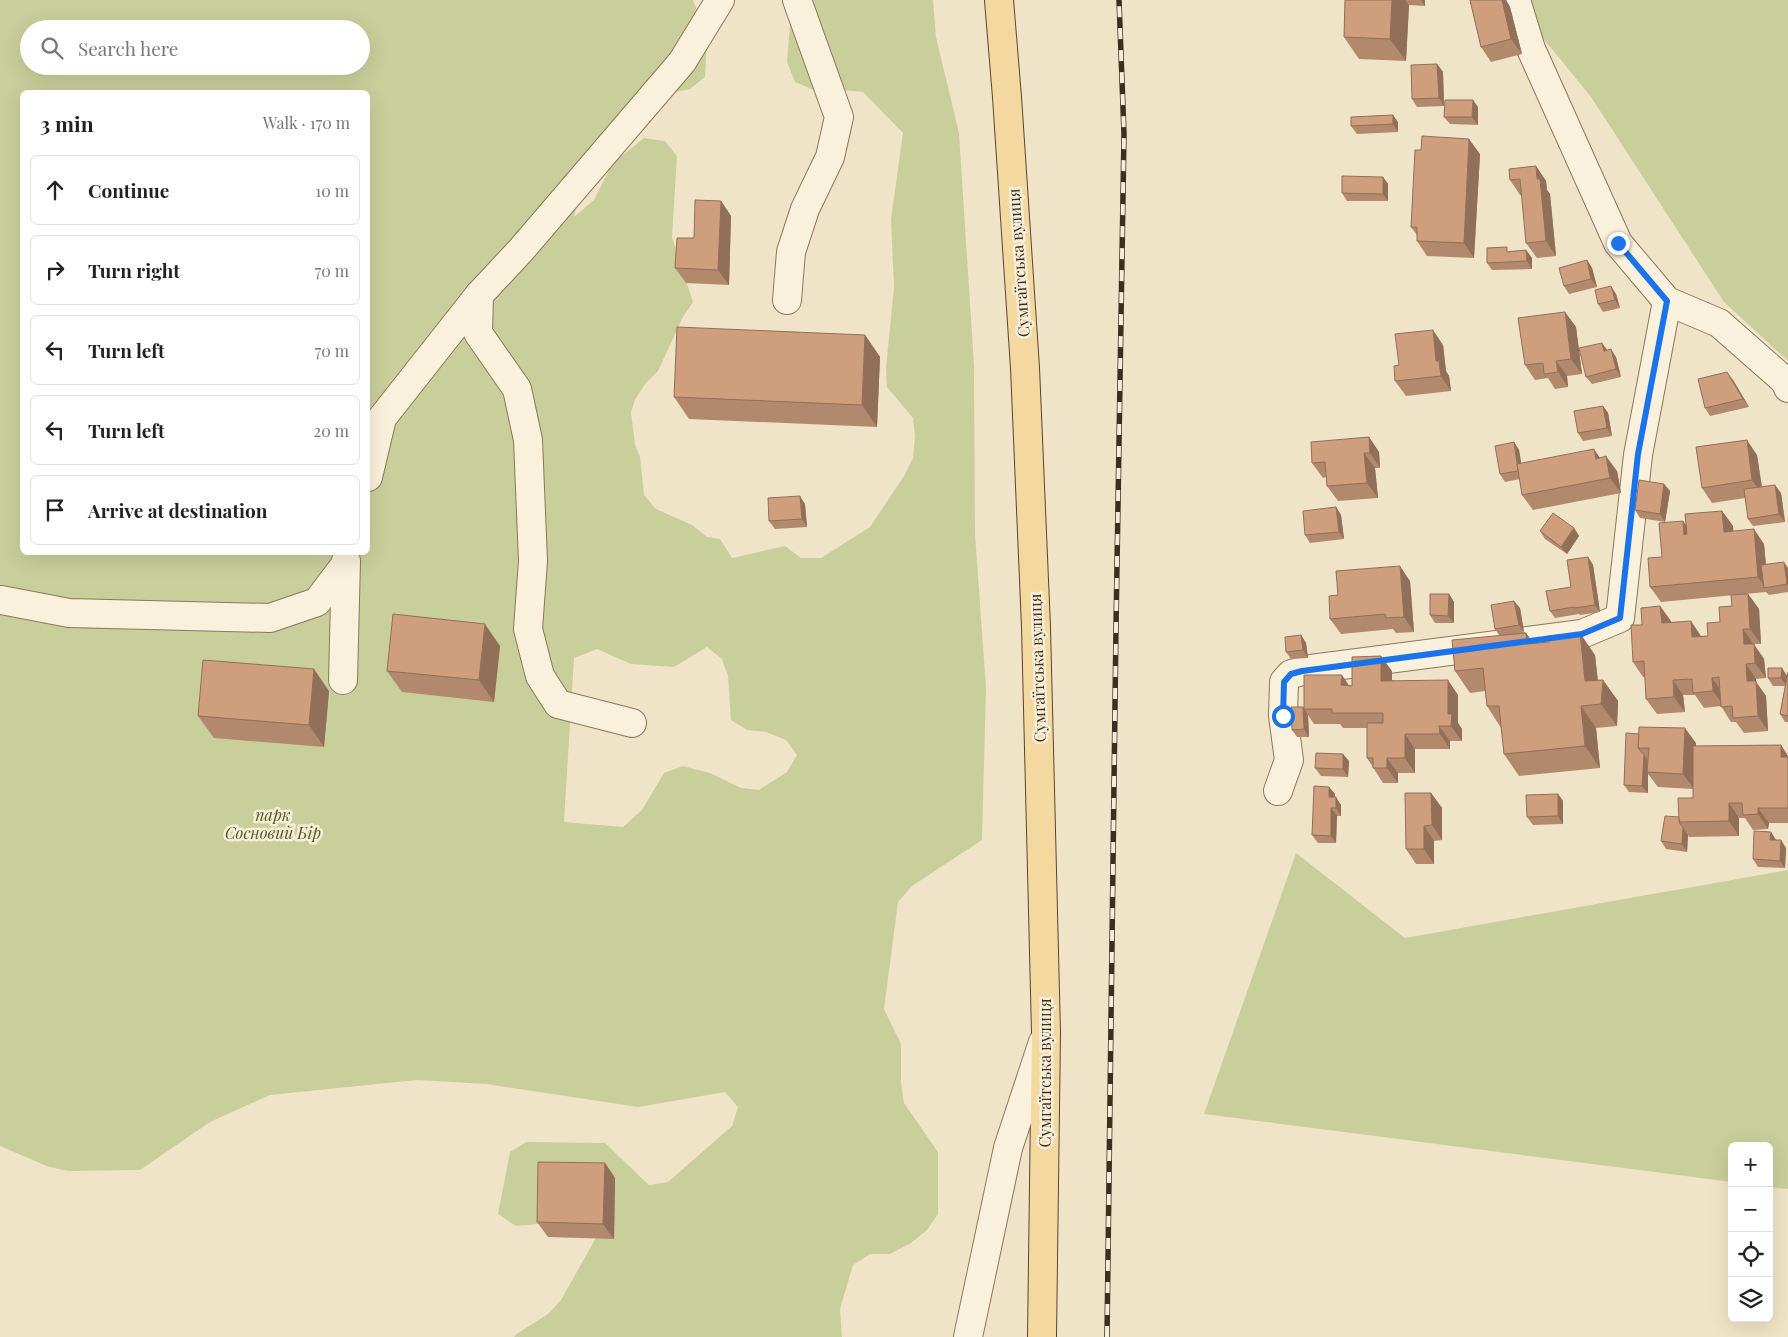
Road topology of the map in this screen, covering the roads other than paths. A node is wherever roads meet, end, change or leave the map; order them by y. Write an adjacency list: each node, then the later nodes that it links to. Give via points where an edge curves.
1 (720, 0): 5 (lane, via 682,62 521,250)
2 (797, 0): 6 (lane, via 839,117 830,157 805,209 791,252)
3 (999, 0): 15 (main road, Сумгаїтська вулиця, via 1025,378 1036,627)
4 (1516, 0): 7 (lane, via 1531,49 1618,243)
5 (479, 294): 9 (lane, via 382,418); 13 (lane, via 478,333 517,389 528,440 533,561 528,629 540,676 558,704)
6 (787, 300)
7 (1667, 301): 8 (lane, via 1719,323 1785,381); 14 (lane, via 1638,454 1620,618 1582,634 1291,674 1284,682 1283,716 1289,760)
8 (1788, 388)
9 (370, 469)
10 (347, 559): 11 (lane, via 317,602 270,618 69,613); 12 (lane)
11 (1, 600)
12 (343, 680)
13 (632, 723)
14 (1278, 791)
15 (1046, 1033): 16 (lane, via 1008,1148); 17 (main road, Сумгаїтська вулиця)
16 (968, 1337)
17 (1042, 1337)

